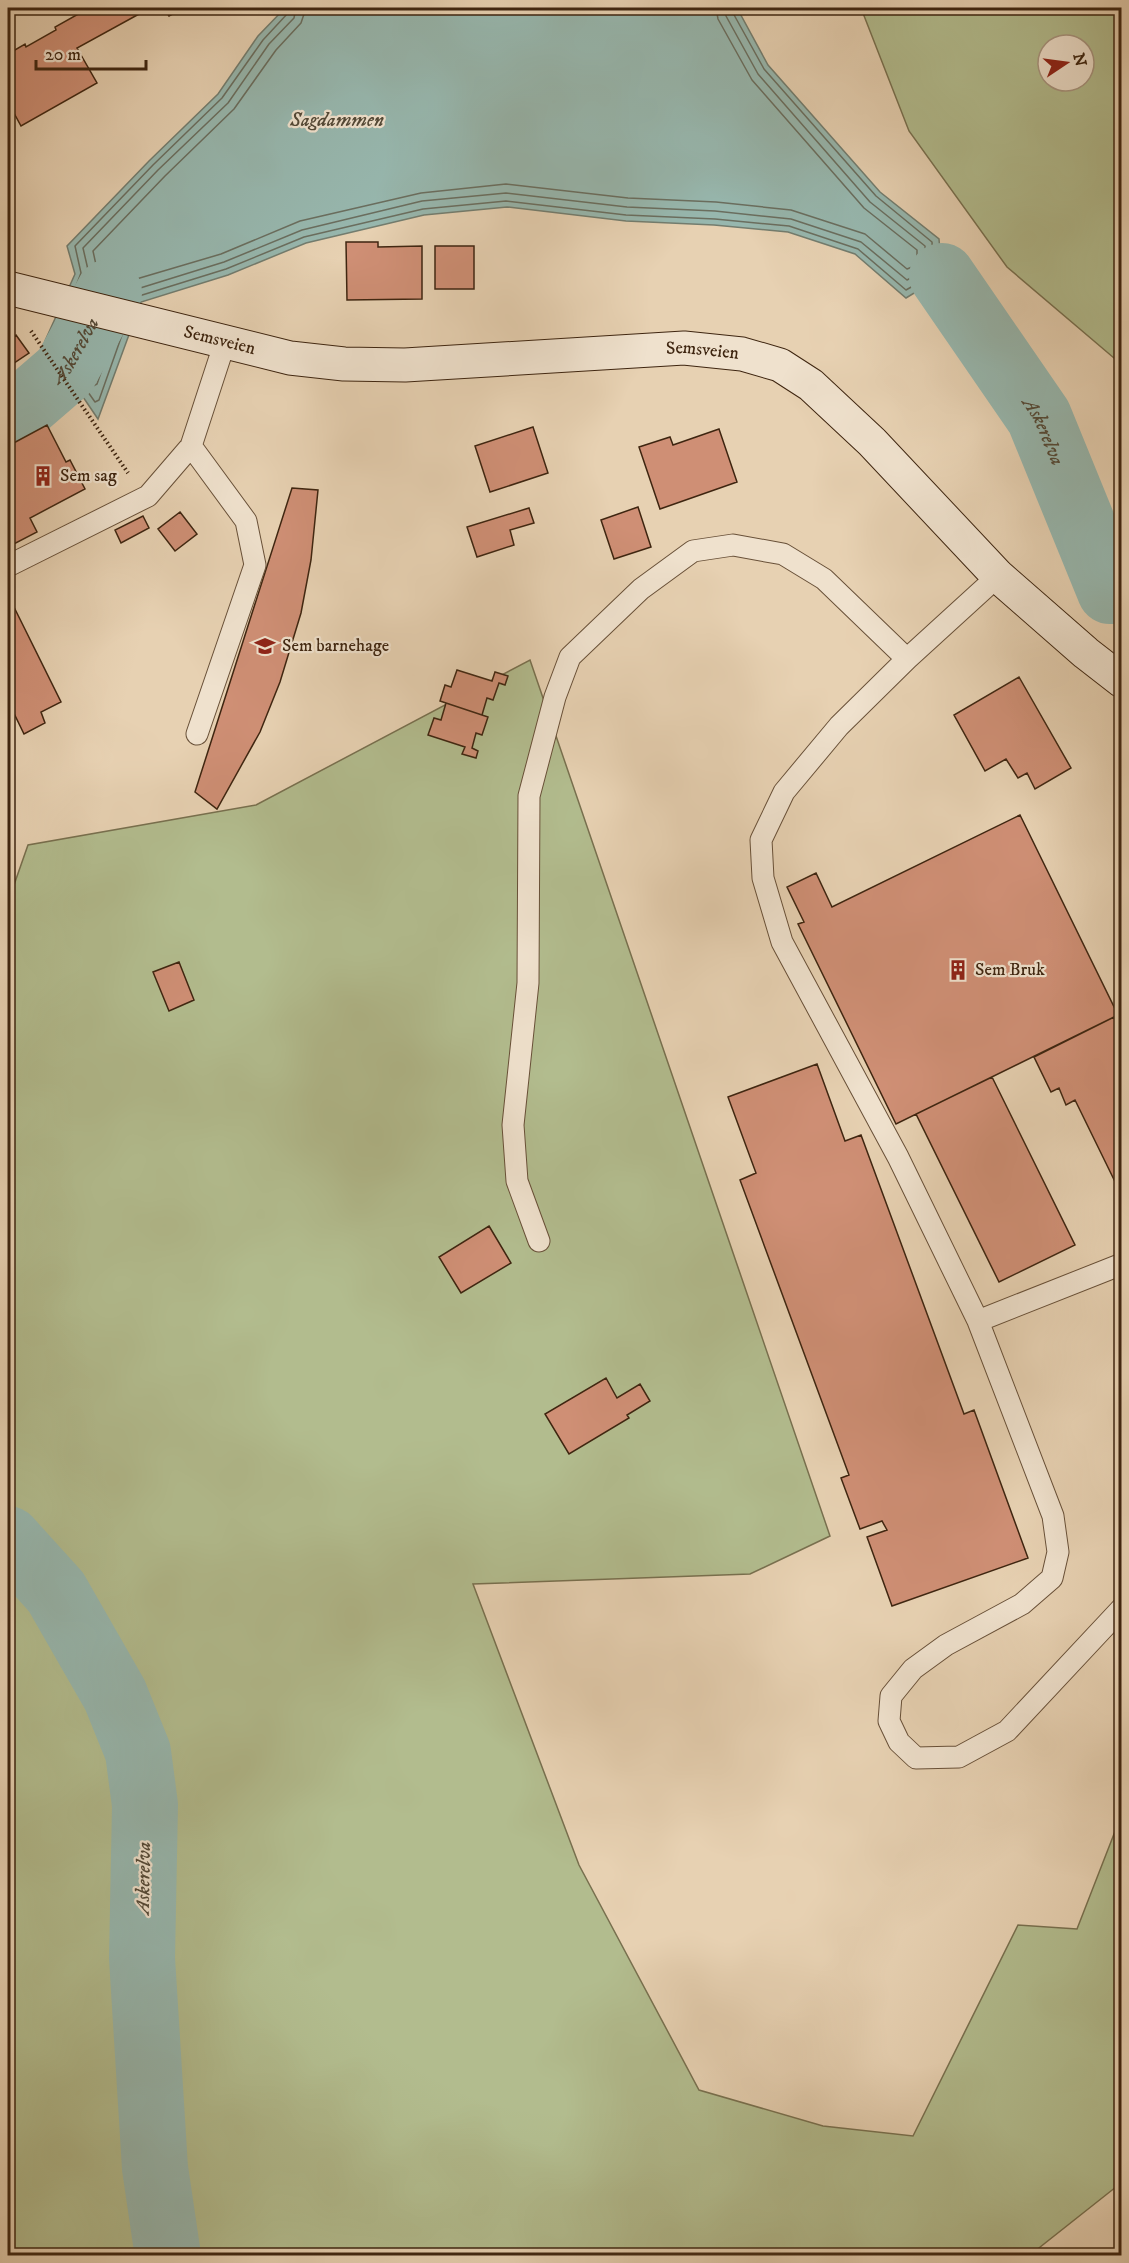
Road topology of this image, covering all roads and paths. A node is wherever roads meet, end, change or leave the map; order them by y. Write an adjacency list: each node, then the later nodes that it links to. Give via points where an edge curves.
1 (22, 292): 2 (main road, Semsveien)
2 (225, 342): 4 (lane); 7 (main road, Semsveien, via 290,358 344,364 684,348 742,354 780,365 811,386 872,442)
3 (42, 344): 5 (path)
4 (191, 446): 5 (lane); 10 (lane, via 246,521 255,565)
5 (144, 498): 6 (lane)
6 (8, 566)
7 (998, 576): 8 (lane); 9 (main road, Semsveien)
8 (907, 658): 11 (lane, via 824,579 783,554 734,544 693,551 641,589 570,657 555,697 529,796 528,983 513,1125 517,1181); 13 (lane, via 839,726 784,792 761,840 764,879 782,942 898,1157)
9 (1122, 681)
10 (198, 734)
11 (539, 1241)
12 (1122, 1264): 13 (lane)
13 (978, 1321): 14 (lane, via 1053,1516 1058,1552 1052,1578 1022,1604 946,1645 913,1669 891,1696 889,1721 899,1742 916,1758 959,1757 1007,1731)
14 (1122, 1608)

